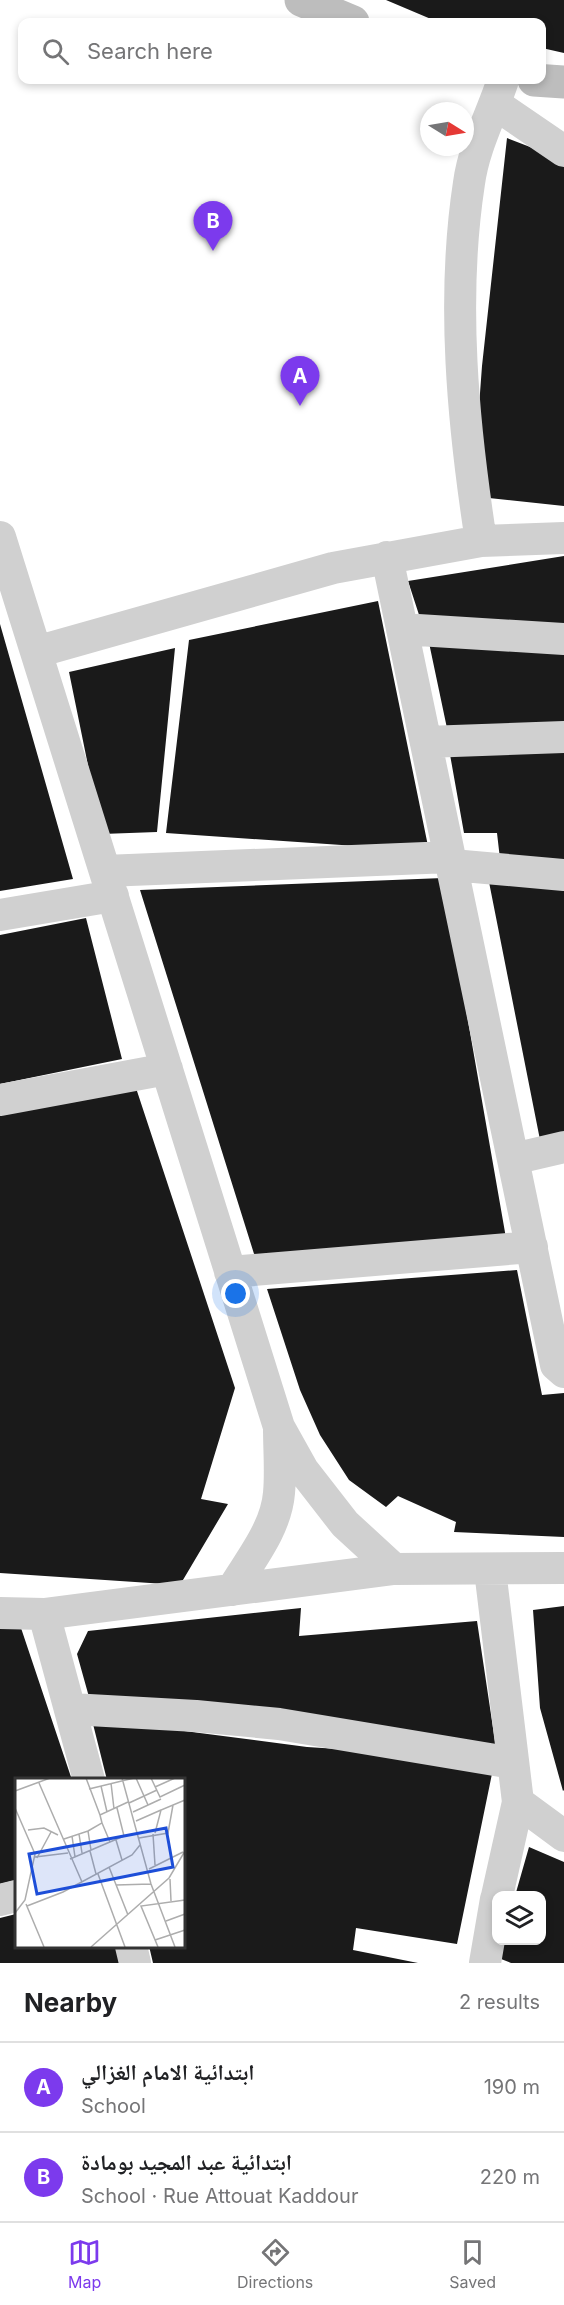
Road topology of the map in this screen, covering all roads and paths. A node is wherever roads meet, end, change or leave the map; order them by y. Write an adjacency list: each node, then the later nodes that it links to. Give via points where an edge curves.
1 (301, 0): 2 (street)
2 (344, 18)
3 (546, 81): 4 (street)
4 (564, 82)
5 (499, 92): 6 (street); 9 (street, via 474,155 468,183 461,277 460,341)
6 (564, 151)
7 (0, 537): 13 (street)
8 (564, 538): 9 (street)
9 (481, 541): 10 (street)
10 (387, 557): 11 (street); 13 (street, via 333,568)
11 (402, 628): 12 (street); 15 (street)
12 (564, 639)
13 (36, 652): 18 (street)
14 (564, 737): 15 (street)
15 (426, 742): 16 (street)
16 (451, 861): 17 (street); 18 (street); 23 (street)
17 (564, 875)
18 (109, 883): 19 (street); 20 (street)
19 (0, 915)
20 (167, 1069): 21 (street); 25 (street)
21 (0, 1100)
22 (564, 1147): 23 (street)
23 (513, 1159): 24 (street)
24 (532, 1247): 25 (street); 26 (street, via 556,1365)
25 (230, 1272): 27 (street)
26 (564, 1372)
27 (279, 1427): 29 (street, via 303,1470 345,1524); 31 (street, via 279,1495 273,1518)
28 (564, 1568): 30 (street)
29 (394, 1569): 30 (street); 31 (street)
30 (490, 1570): 35 (street)
31 (232, 1590): 33 (street)
32 (0, 1613): 33 (street)
33 (44, 1614): 34 (street)
34 (71, 1709): 35 (street, via 279,1724); 36 (street)
35 (513, 1763): 37 (street)
36 (88, 1778)
37 (518, 1802): 38 (street); 39 (street)
38 (564, 1836)
39 (498, 1891)
40 (15, 1896): 41 (street)
41 (0, 1900)
42 (492, 1924): 45 (street)
43 (131, 1948): 44 (street)
44 (135, 1963)
45 (485, 1963)

